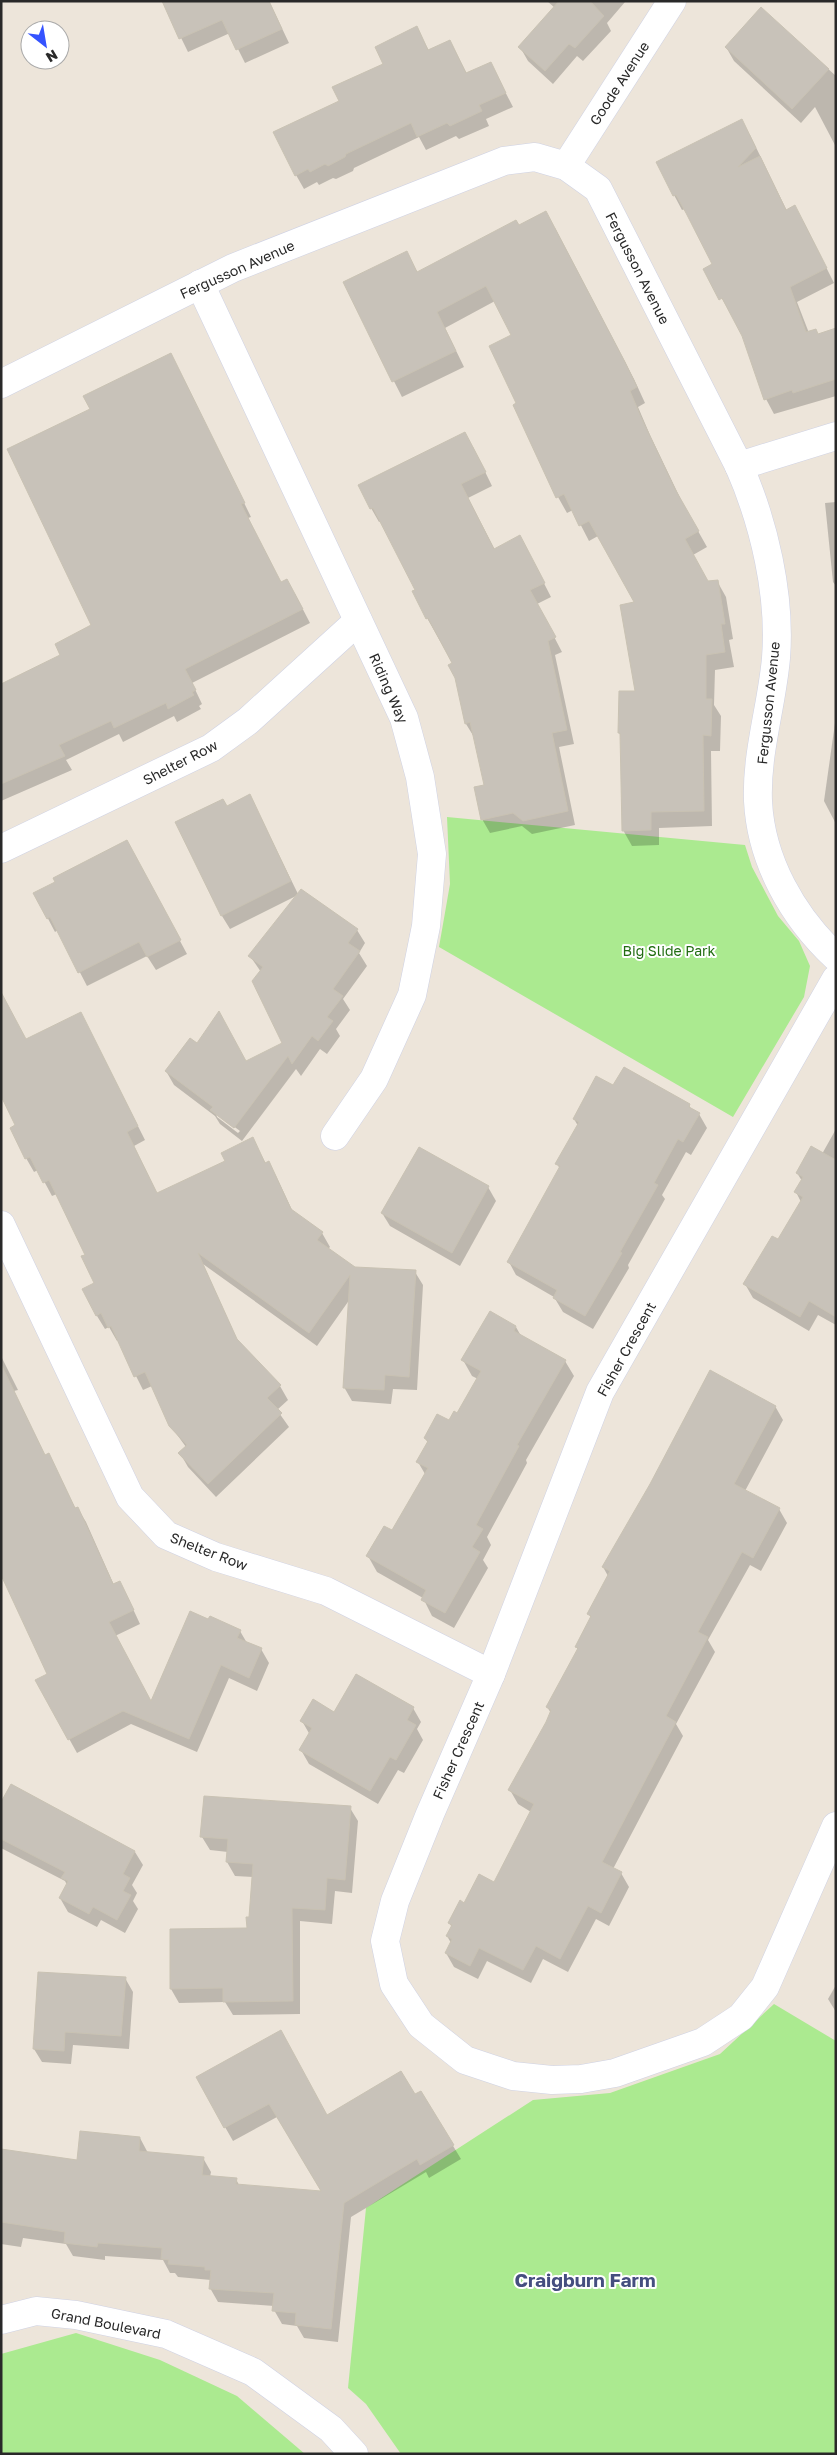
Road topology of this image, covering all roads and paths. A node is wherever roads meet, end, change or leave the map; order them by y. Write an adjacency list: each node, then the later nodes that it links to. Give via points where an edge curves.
1 (672, 1): 2 (street, Goode Avenue)
2 (566, 166): 3 (street, Fergusson Avenue, via 535,157 504,161 232,268); 6 (street, Fergusson Avenue, via 598,189)
3 (200, 284): 4 (street, Fergusson Avenue); 7 (street, Riding Way)
4 (1, 384)
5 (836, 436): 6 (street)
6 (739, 466): 9 (street, Fergusson Avenue, via 753,498 776,597 776,658 763,738 758,800 764,844 786,895 814,936)
7 (358, 621): 8 (street, Shelter Row, via 248,721 211,748); 11 (street, Riding Way, via 404,718 420,777 432,854 426,926 412,995 374,1079)
8 (1, 849)
9 (836, 957)
10 (836, 979): 13 (street, Fisher Crescent, via 600,1392)
11 (335, 1136)
12 (1, 1225): 13 (street, Shelter Row, via 130,1497 166,1535 216,1557 326,1591)
13 (491, 1674): 14 (street, Fisher Crescent, via 395,1901 385,1941 394,1984 421,2025 465,2060 513,2076 582,2079 616,2073 703,2042 741,2017 765,1987)
14 (836, 1826)
15 (1, 2320): 16 (street, Grand Boulevard, via 36,2311 76,2315 166,2334 253,2372 331,2429)
16 (354, 2454)

